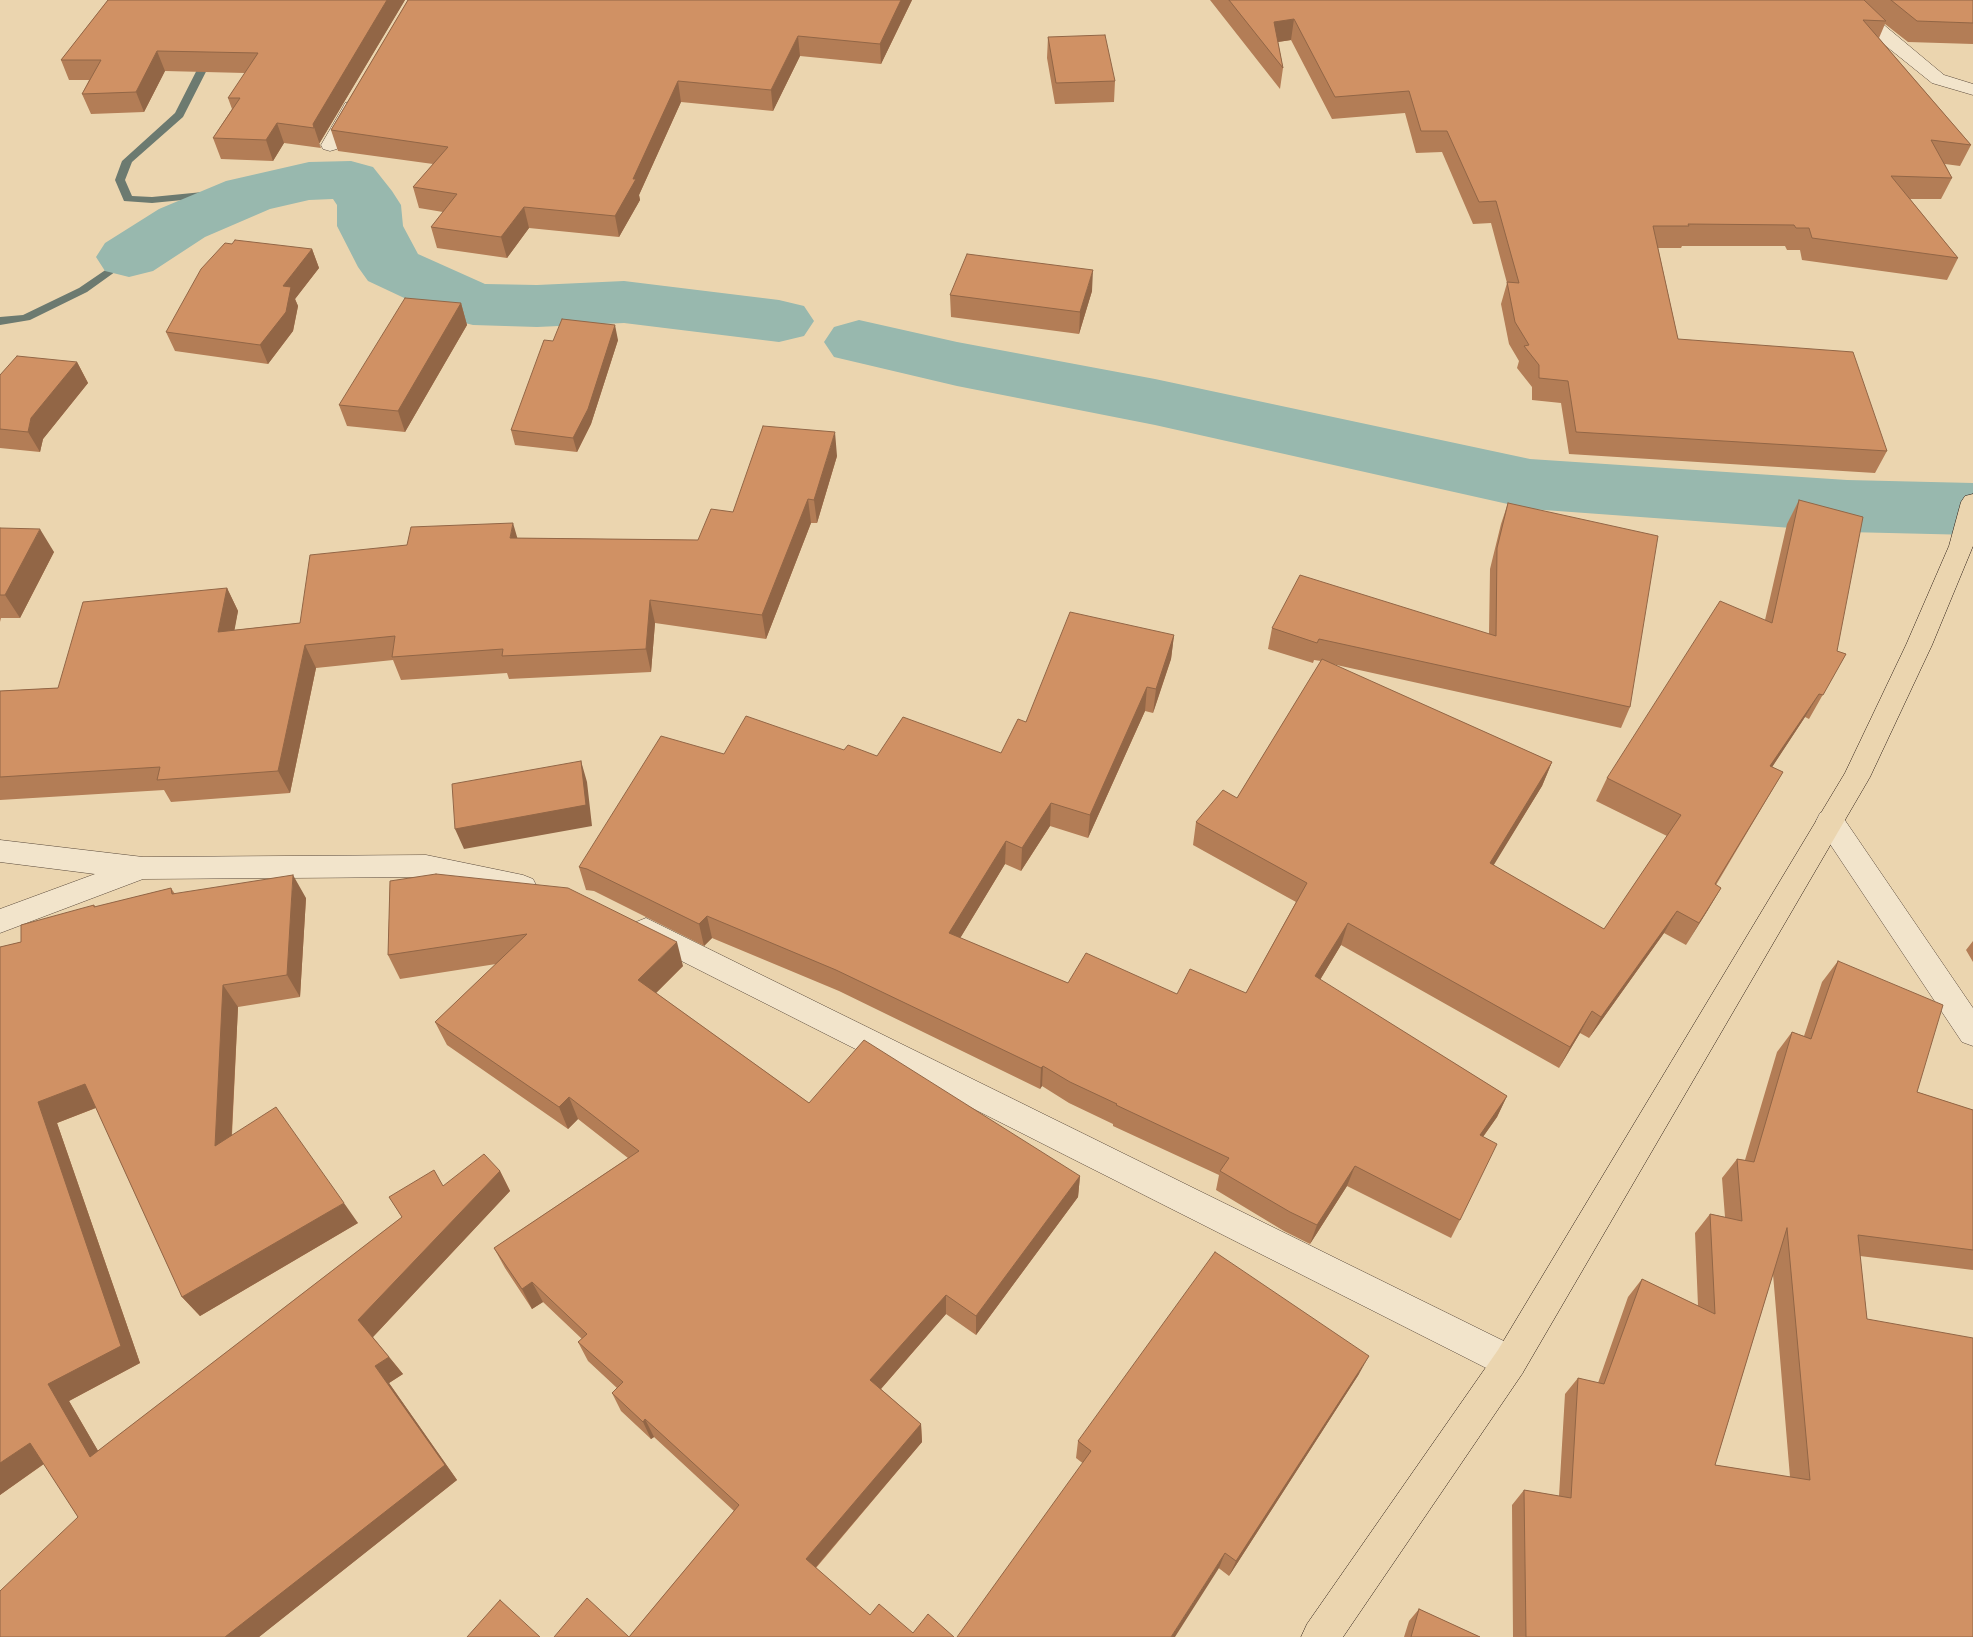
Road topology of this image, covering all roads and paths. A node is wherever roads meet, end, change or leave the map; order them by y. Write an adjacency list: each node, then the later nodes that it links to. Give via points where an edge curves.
1 (1844, 0): 2 (street, via 1938,78)
2 (1973, 90)
3 (360, 94): 4 (street)
4 (330, 146)
5 (1968, 531): 6 (main road, via 1857,777)
6 (1830, 821): 12 (street); 13 (main road)
7 (0, 851): 8 (street)
8 (142, 868): 9 (street, via 426,866); 11 (street)
9 (546, 893)
10 (618, 918): 13 (street)
11 (0, 921)
12 (1973, 1033)
13 (1510, 1362): 14 (main road)
14 (1320, 1637)

